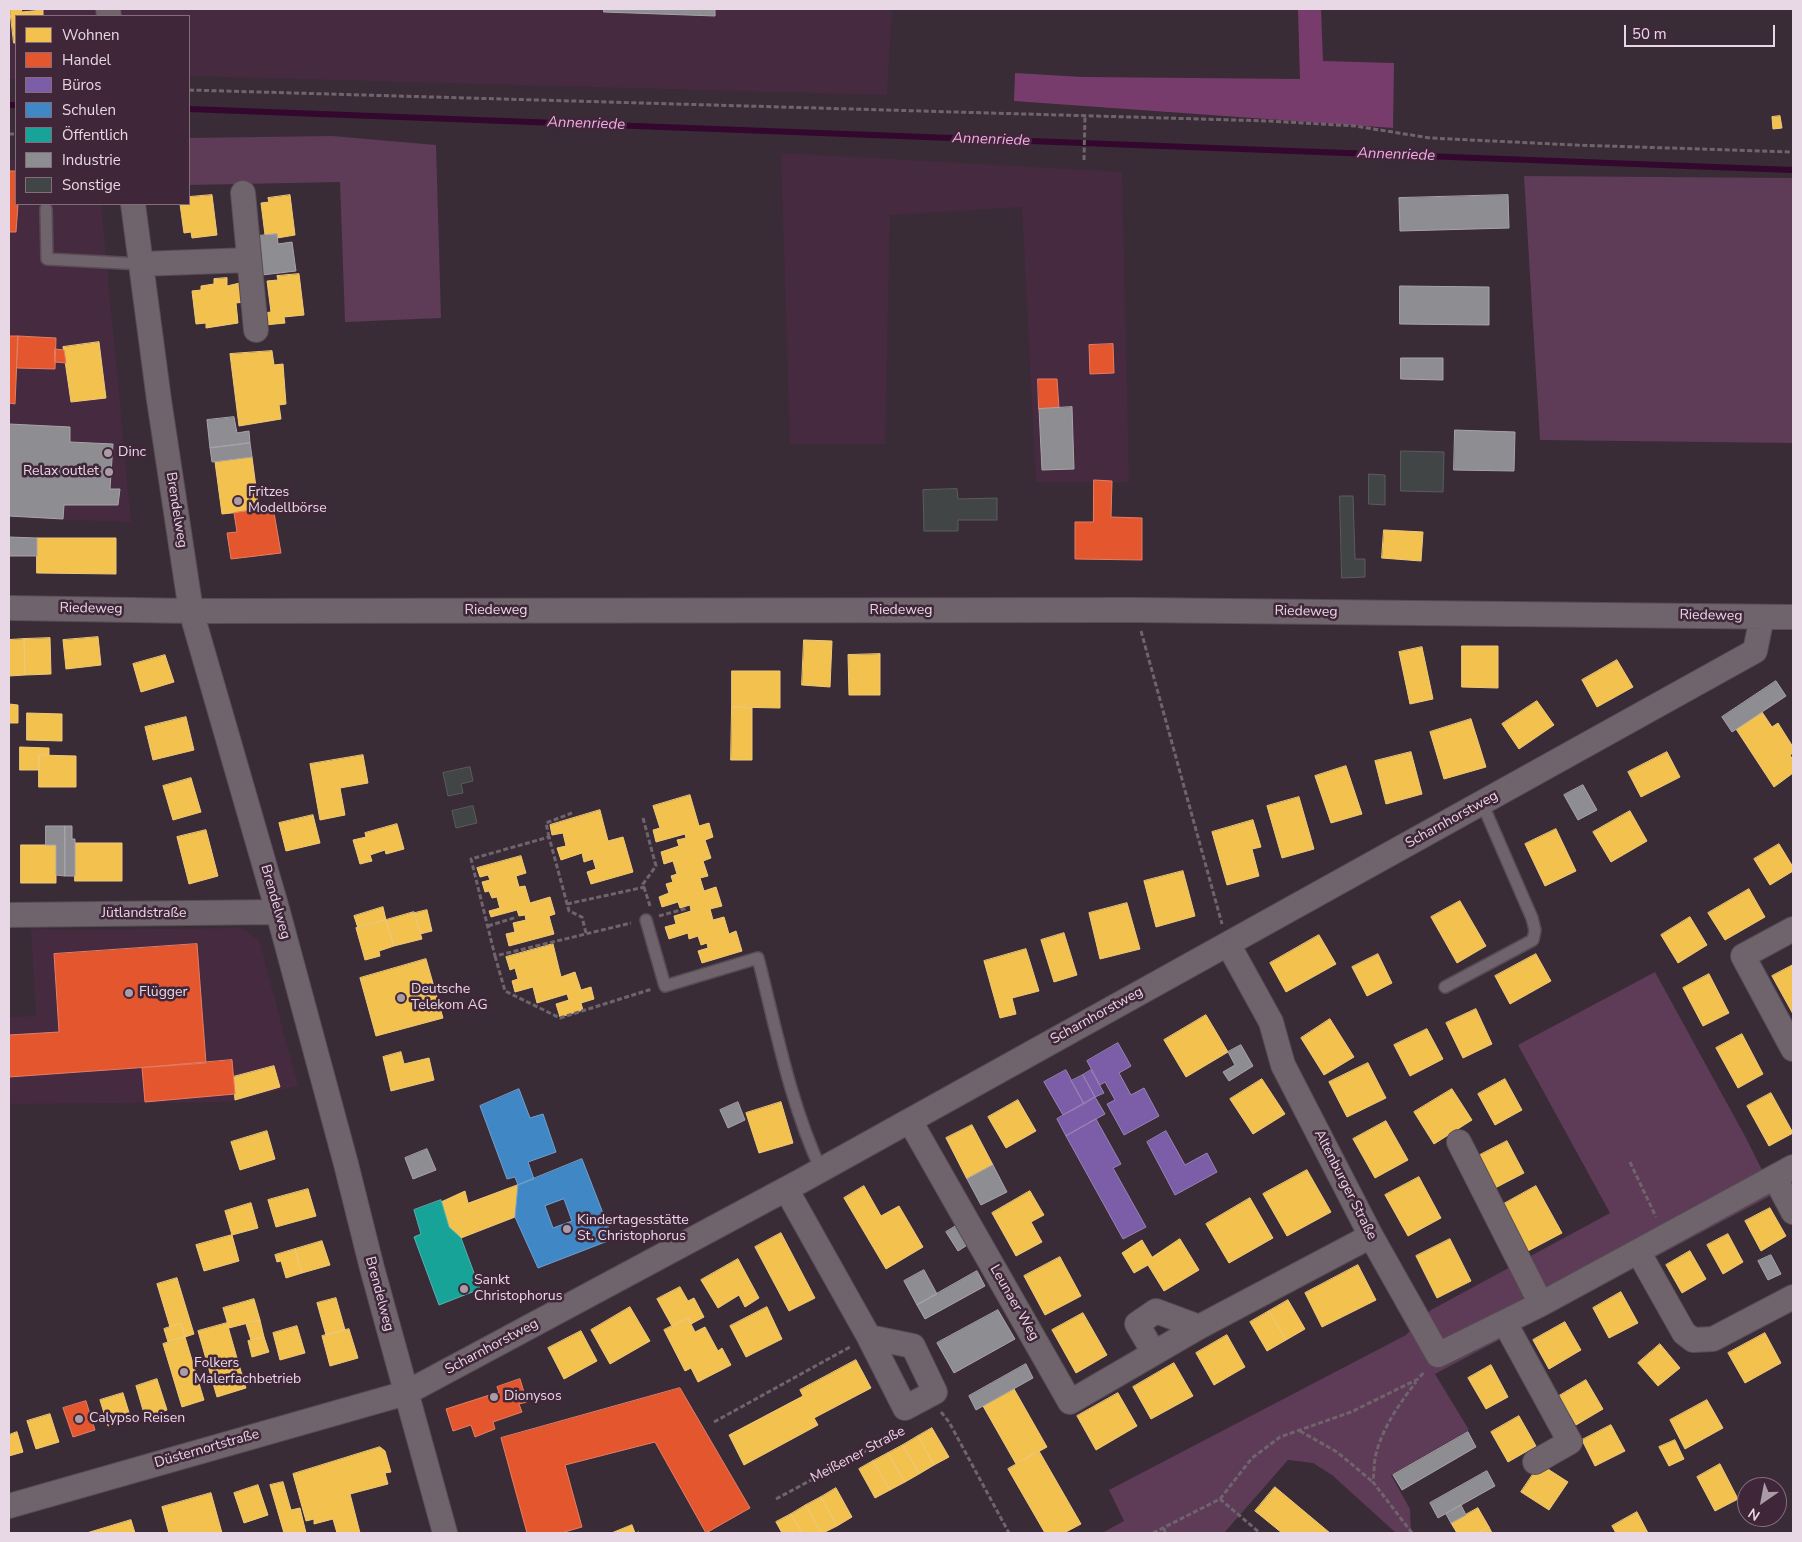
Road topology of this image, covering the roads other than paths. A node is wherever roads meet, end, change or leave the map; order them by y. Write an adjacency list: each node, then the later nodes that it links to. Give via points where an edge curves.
1 (243, 193): 4 (street)
2 (133, 205): 5 (street, Brendelweg)
3 (46, 209): 5 (lane, via 48,258)
4 (249, 260): 5 (street); 6 (street)
5 (141, 264): 8 (street, Brendelweg)
6 (256, 330)
7 (9, 608): 8 (street, Riedeweg)
8 (191, 611): 9 (street, Riedeweg, via 1136,610); 12 (street, Brendelweg)
9 (1762, 616): 10 (street, Riedeweg); 11 (street, Scharnhorstweg, via 1755,652)
10 (1793, 616)
11 (1482, 803): 16 (street, Scharnhorstweg); 17 (lane, via 1535,930 1533,940)
12 (278, 912): 13 (street, Jütlandstraße); 33 (street, Brendelweg)
13 (9, 915)
14 (650, 919): 21 (lane, via 665,986 758,958 788,1078 807,1140)
15 (1793, 929): 18 (street, via 1744,956)
16 (1228, 944): 19 (street, Scharnhorstweg); 25 (street, Altenburger Straße, via 1271,1022 1283,1066)
17 (1445, 988)
18 (1793, 1049)
19 (910, 1120): 21 (street, Scharnhorstweg); 32 (street, Leunaer Weg, via 1070,1402)
20 (1459, 1142): 28 (street)
21 (821, 1170): 23 (street, Scharnhorstweg)
22 (1784, 1173): 24 (street); 26 (street)
23 (786, 1189): 31 (street, Meißener Straße); 33 (street, Scharnhorstweg)
24 (1793, 1212)
25 (1370, 1236): 29 (street, Altenburger Straße, via 1438,1356); 30 (street, Leunaer Weg)
26 (1639, 1252): 27 (street, via 1684,1333 1693,1340 1713,1339); 28 (street)
27 (1793, 1296)
28 (1541, 1304): 29 (street)
29 (1505, 1323): 34 (street, via 1570,1442)
30 (1199, 1327): 32 (street, Leunaer Weg); 32 (street, via 1156,1311 1137,1324)
31 (869, 1337): 31 (street, Meißener Straße, via 905,1408 935,1392 913,1346)
32 (1154, 1353)
33 (406, 1393): 35 (street, Düsternortstraße); 36 (street, Brendelweg)
34 (1536, 1462)
35 (9, 1506)
36 (445, 1533)

